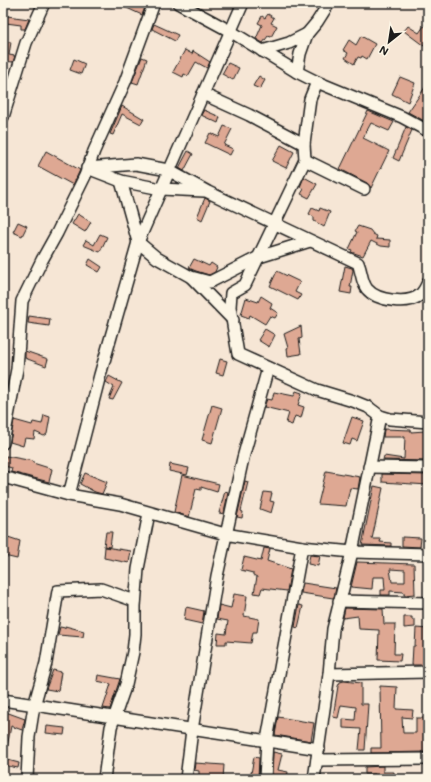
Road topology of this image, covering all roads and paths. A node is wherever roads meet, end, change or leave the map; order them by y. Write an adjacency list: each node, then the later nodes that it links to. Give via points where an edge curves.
1 (44, 3): 11 (street)
2 (154, 3): 17 (street, via 125,82)
3 (178, 3): 6 (street)
4 (243, 3): 6 (street)
5 (329, 3): 7 (street)
6 (230, 31): 8 (street); 12 (street)
7 (307, 34): 8 (street); 9 (street)
8 (262, 52): 9 (street)
9 (297, 72): 10 (street)
10 (317, 82): 14 (street, via 402,117); 15 (street, via 310,99)
11 (8, 83): 13 (street)
12 (203, 94): 15 (street); 18 (street)
13 (3, 117)
14 (428, 131)
15 (304, 144): 16 (street)
16 (304, 160): 21 (street); 23 (street)
17 (88, 168): 18 (street, via 136,164); 19 (street); 33 (street, via 22,301 17,369)
18 (168, 170): 20 (street); 22 (street)
19 (121, 181): 20 (street); 25 (street)
20 (161, 189): 22 (street); 25 (street)
21 (364, 189)
22 (208, 192): 23 (street)
23 (274, 224): 24 (street); 26 (street)
24 (310, 241): 26 (street); 28 (street, via 358,263 362,282 377,298 403,300 418,296)
25 (138, 242): 27 (street, via 157,258); 37 (street)
26 (259, 257): 27 (street, via 210,282); 29 (street, via 245,285 231,293 230,308)
27 (191, 277): 29 (street)
28 (428, 282)
29 (233, 320): 30 (street, via 238,354)
30 (268, 368): 31 (street, via 317,390 368,407); 39 (street)
31 (380, 416): 32 (street); 34 (street)
32 (428, 422)
33 (3, 443)
34 (369, 467): 35 (street); 41 (street)
35 (428, 468)
36 (3, 477): 37 (street)
37 (69, 495): 38 (street, via 120,504)
38 (149, 513): 39 (street); 43 (street)
39 (225, 534): 40 (street); 51 (street)
40 (302, 547): 41 (street); 52 (street)
41 (352, 552): 42 (street); 44 (street)
42 (428, 554)
43 (135, 600): 49 (street, via 100,589 58,591 46,663); 50 (street, via 136,634 133,652 126,684)
44 (340, 601): 45 (street); 47 (street, via 332,629)
45 (428, 603)
46 (428, 672): 47 (street)
47 (329, 674): 53 (street)
48 (3, 700): 49 (street)
49 (34, 706): 50 (street); 56 (street, via 29,736)
50 (114, 718): 51 (street); 57 (street)
51 (192, 730): 52 (street); 58 (street)
52 (267, 740): 53 (street); 59 (street)
53 (319, 749): 55 (street)
54 (428, 759): 55 (street)
55 (317, 760): 60 (street)
56 (27, 779)
57 (104, 779)
58 (186, 779)
59 (265, 779)
60 (314, 779)

